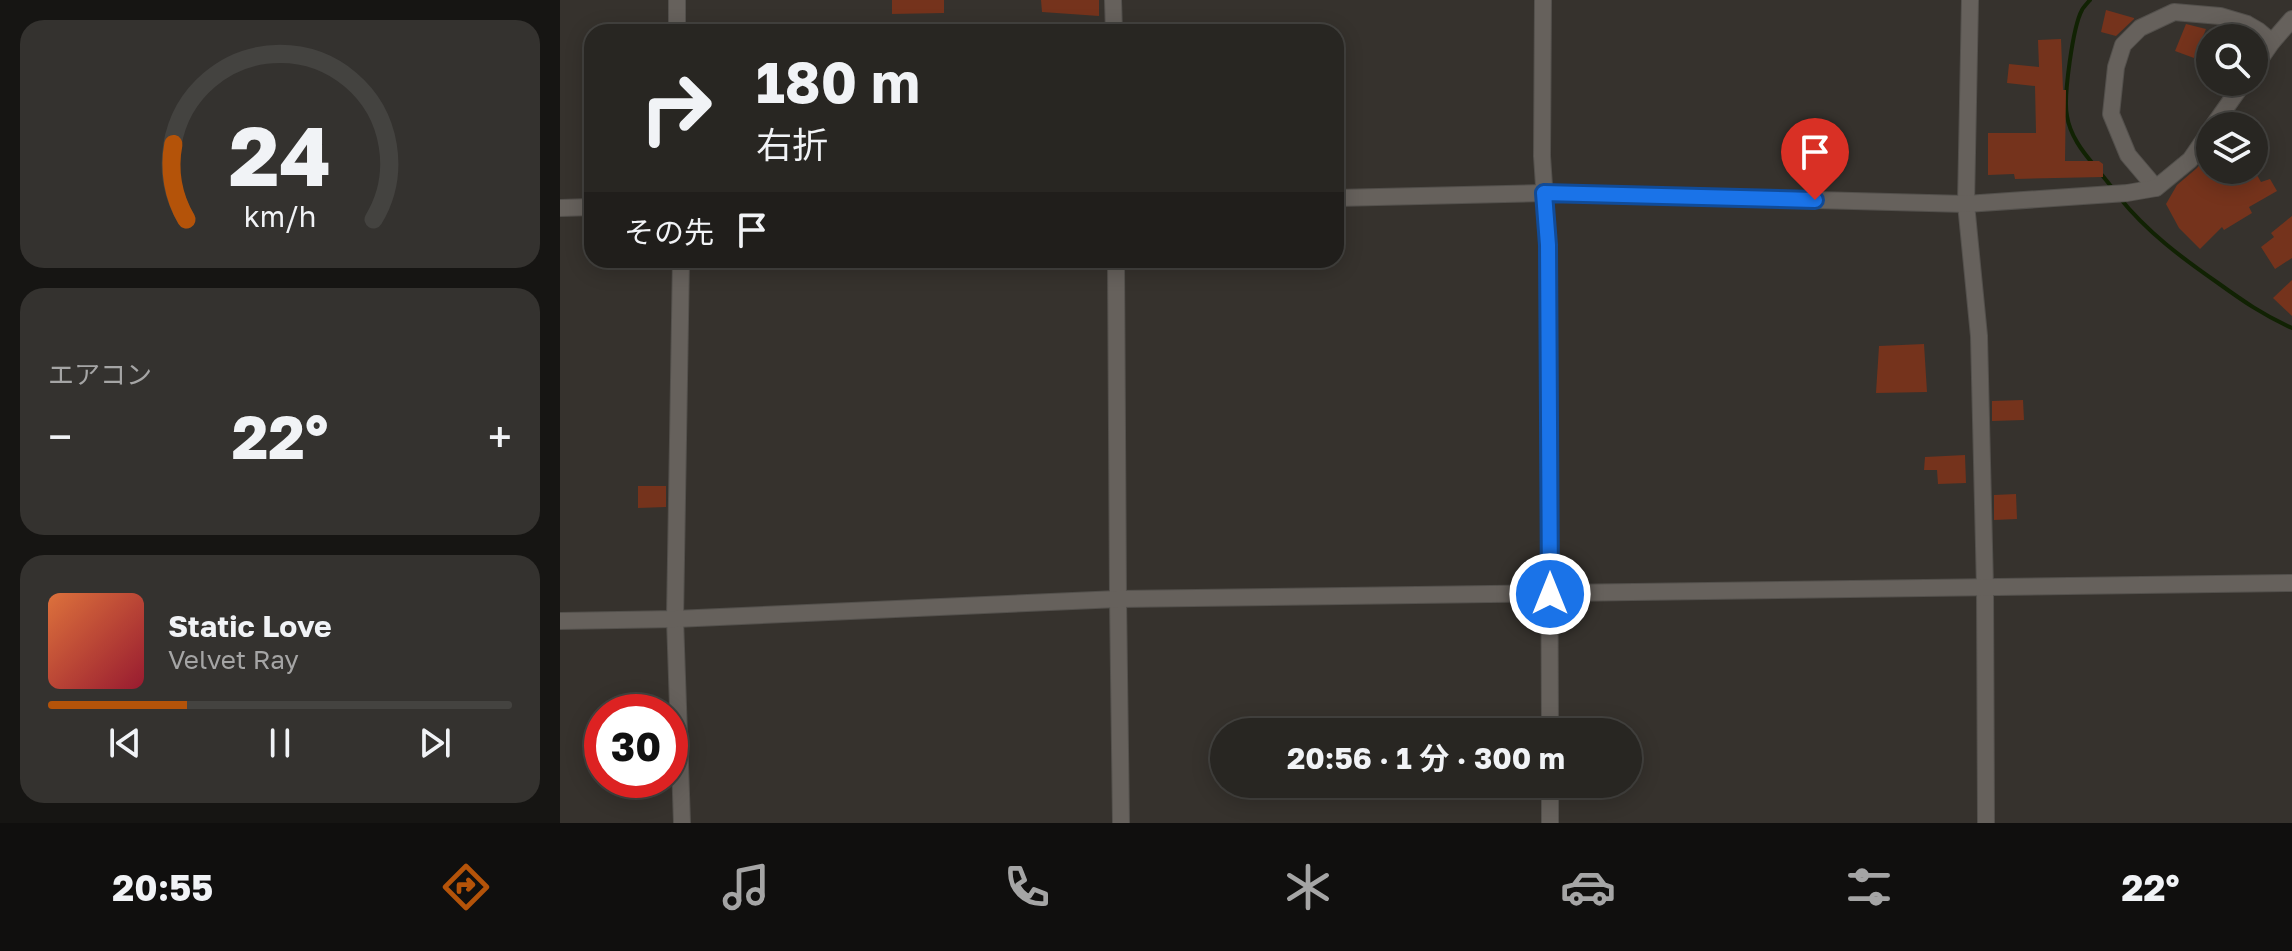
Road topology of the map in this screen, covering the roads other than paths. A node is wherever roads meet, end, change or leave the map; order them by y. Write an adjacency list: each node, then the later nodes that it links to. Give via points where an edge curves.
1 (677, 0): 6 (street)
2 (1113, 0): 7 (street)
3 (1543, 0): 12 (street)
4 (1970, 0): 14 (street)
5 (2292, 19): 8 (street)
6 (677, 24)
7 (1114, 24)
8 (2272, 42): 9 (street); 11 (street, via 2247,24 2174,12 2140,28 2123,45 2111,114)
9 (2268, 48)
10 (2196, 151): 11 (street)
11 (2142, 191): 14 (street)
12 (1544, 193): 13 (street); 14 (street); 21 (street)
13 (1344, 198)
14 (1966, 204): 20 (street, via 1979,336)
15 (584, 207): 16 (street)
16 (560, 208)
17 (681, 268): 23 (street)
18 (1116, 268): 22 (street)
19 (2292, 583): 20 (street)
20 (1985, 588): 21 (street); 30 (street)
21 (1550, 594): 22 (street); 25 (street)
22 (1118, 599): 23 (street); 28 (street)
23 (675, 619): 24 (street); 27 (street)
24 (560, 621)
25 (1550, 718)
26 (1550, 798): 29 (street)
27 (682, 823)
28 (1121, 823)
29 (1550, 823)
30 (1986, 823)

